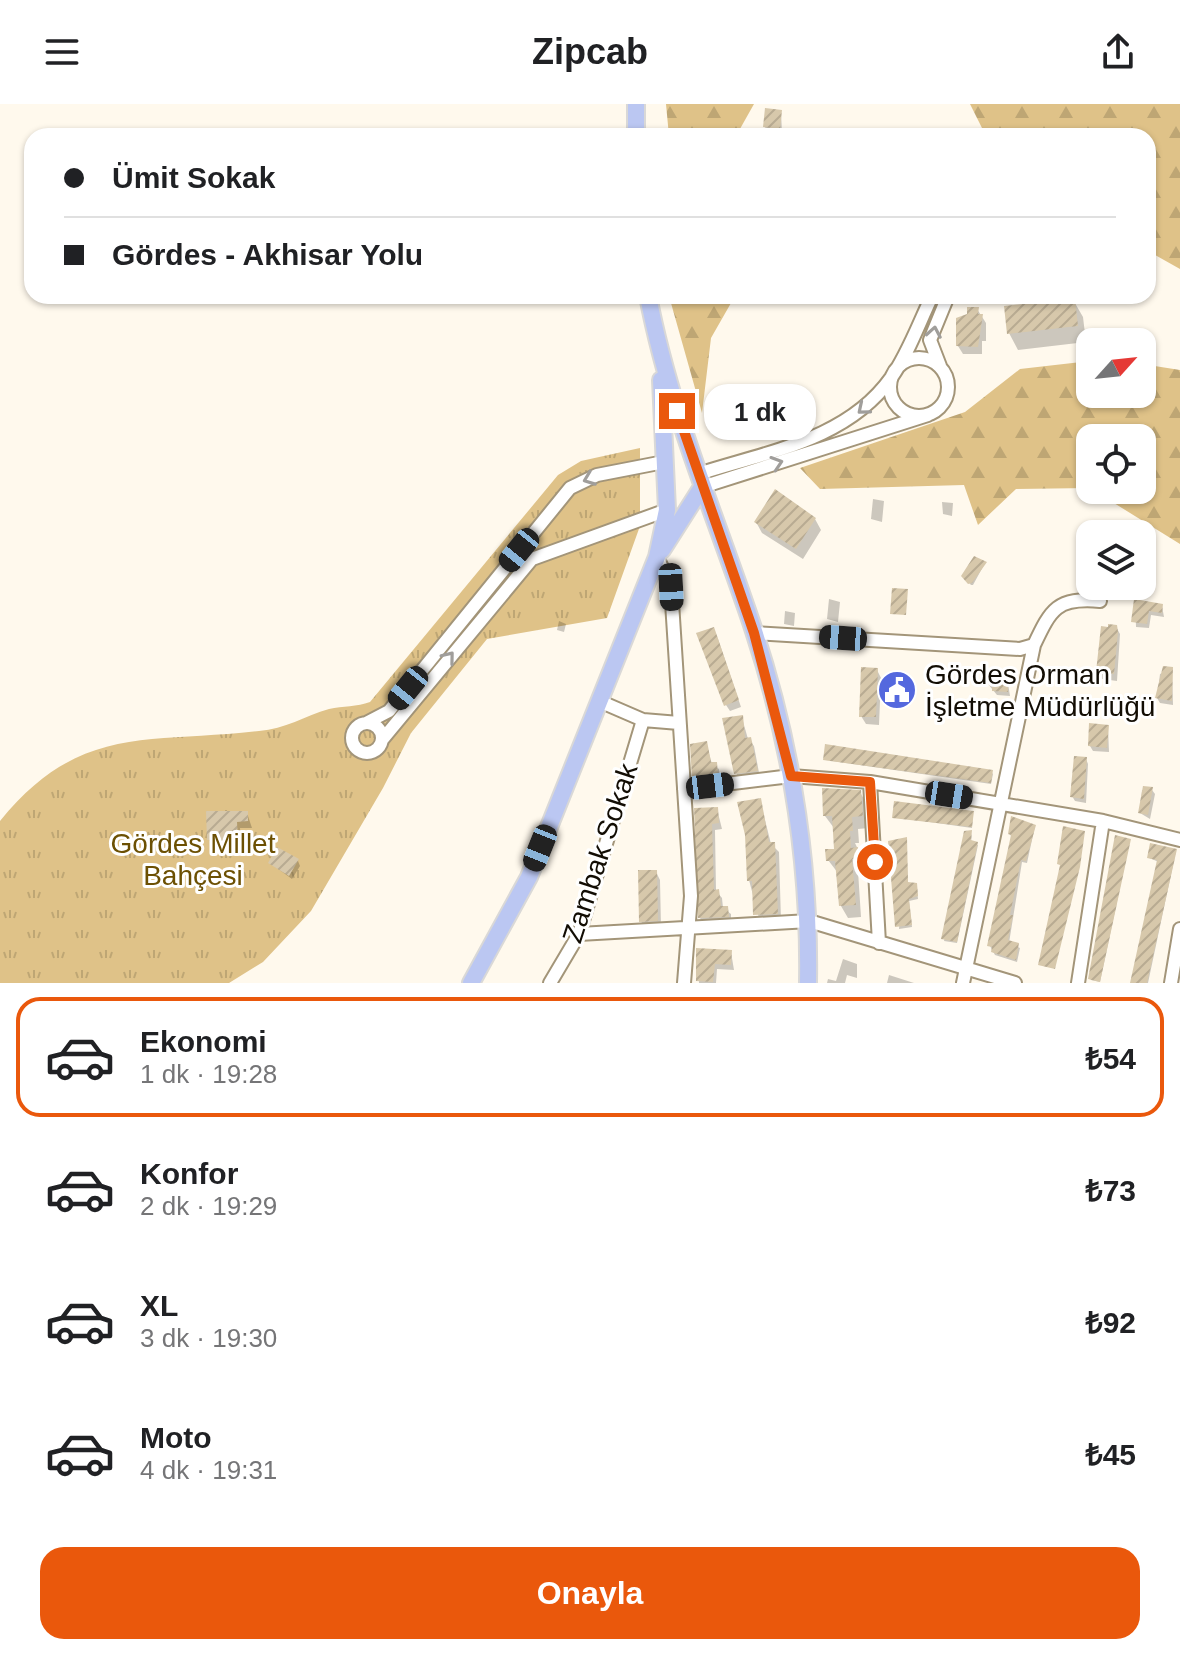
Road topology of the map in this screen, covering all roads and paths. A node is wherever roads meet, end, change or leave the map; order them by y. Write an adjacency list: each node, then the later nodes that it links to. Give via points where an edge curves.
1 (636, 104): 2 (main road)
2 (636, 128)
3 (650, 304): 6 (main road)
4 (928, 304): 8 (street)
5 (945, 304): 7 (street, one-way to 5, via 930,340)
6 (660, 358): 10 (main road); 11 (main road)
7 (942, 369): 8 (street, via 916,359); 9 (street, via 947,396)
8 (893, 375): 9 (street, via 895,403 910,415); 11 (street, one-way to 11, via 864,409 825,433)
9 (928, 415): 11 (street, one-way to 9)
10 (664, 462): 11 (main road, via 676,451); 12 (main road); 15 (street, one-way to 15, via 579,482)
11 (698, 475): 13 (main road); 14 (main road)
12 (667, 510): 13 (main road, via 675,520); 16 (street); 17 (main road)
13 (687, 514): 14 (main road, via 703,511); 17 (main road)
14 (715, 525): 19 (main road)
15 (538, 527): 16 (street, via 538,544); 23 (street, via 389,711)
16 (552, 549): 25 (street, one-way to 16, via 517,573)
17 (657, 557): 21 (main road); 24 (street, via 671,587)
18 (1100, 601): 20 (street, via 1079,599 1059,605 1048,615)
19 (754, 633): 20 (street, via 1020,649); 26 (main road)
20 (1034, 645): 29 (street)
21 (599, 701): 22 (street); 38 (main road, via 529,877)
22 (643, 720): 24 (street); 35 (street, Zambak Sokak)
23 (366, 723): 25 (street, via 376,726); 25 (street, via 351,735 356,750 370,754)
24 (679, 723): 28 (street)
25 (382, 740)
26 (791, 776): 27 (street); 28 (street); 32 (main road)
27 (870, 782): 29 (street); 36 (street)
28 (684, 789): 33 (street)
29 (1001, 804): 30 (street); 37 (street)
30 (1103, 821): 31 (street); 44 (street)
31 (1180, 840)
32 (809, 921): 33 (street); 36 (street); 41 (main road)
33 (690, 929): 35 (street); 40 (street)
34 (1180, 929): 45 (street)
35 (579, 934): 39 (street, Zambak Sokak)
36 (879, 943): 37 (street)
37 (966, 968): 42 (street); 43 (street)
38 (471, 983)
39 (550, 983)
40 (684, 983)
41 (808, 983)
42 (963, 983)
43 (1015, 983)
44 (1078, 983)
45 (1171, 983)

